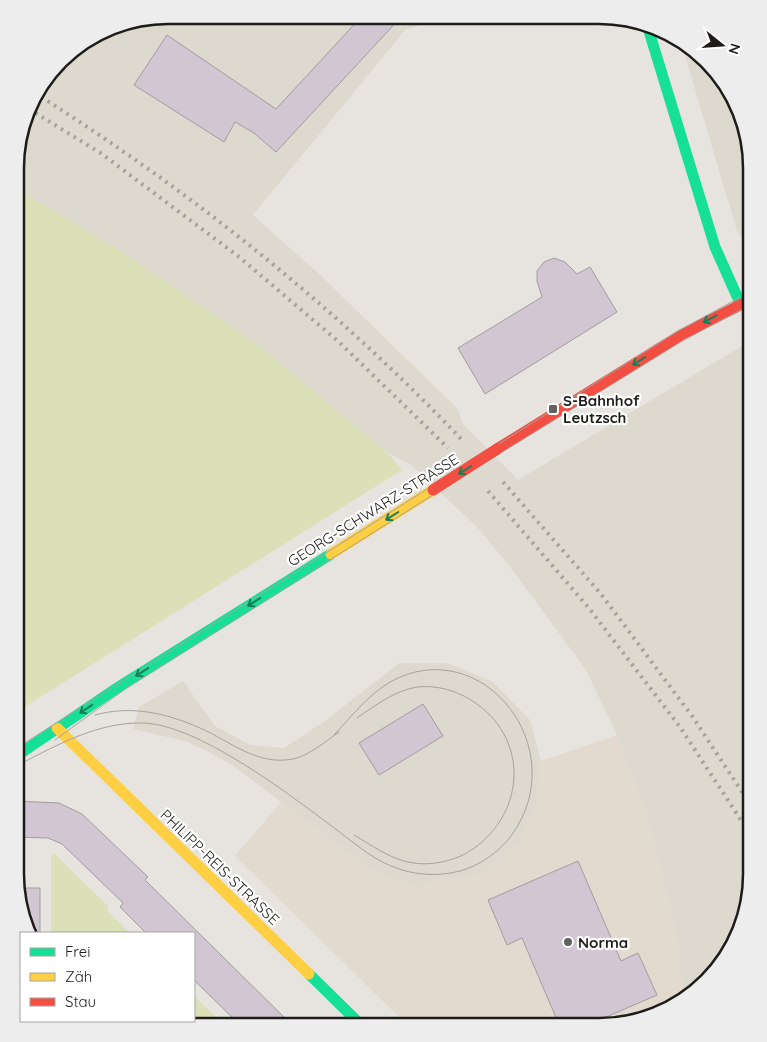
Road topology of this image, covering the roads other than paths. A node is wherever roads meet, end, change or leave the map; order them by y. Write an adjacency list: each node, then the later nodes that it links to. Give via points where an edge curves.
1 (650, 33): 3 (street, via 715,248)
2 (743, 302): 3 (street, GEORG-SCHWARZ-STRASSE)
3 (740, 303): 4 (street, GEORG-SCHWARZ-STRASSE, one-way to 4, bridge, via 681,335 497,449)
4 (57, 728): 5 (street, GEORG-SCHWARZ-STRASSE); 6 (street, PHILIPP-REIS-STRASSE)
5 (24, 751)
6 (354, 1018)

